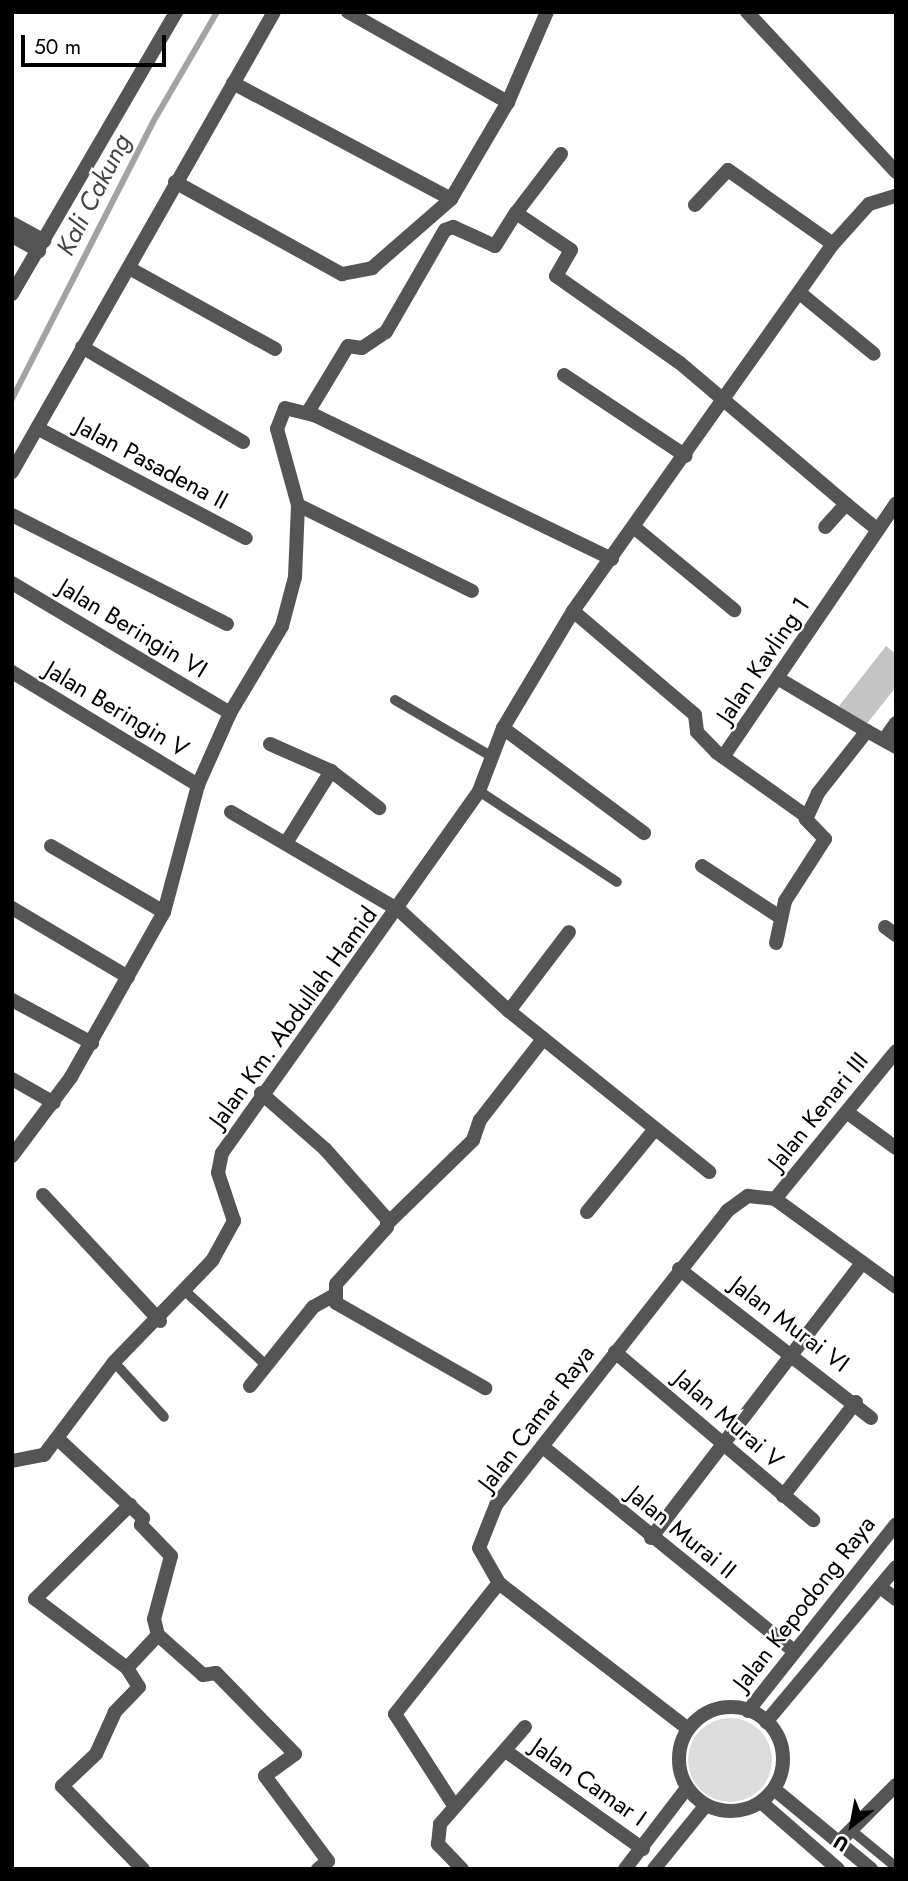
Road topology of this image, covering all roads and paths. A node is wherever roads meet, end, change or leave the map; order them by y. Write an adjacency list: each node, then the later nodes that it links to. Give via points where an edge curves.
1 (176, 12): 18 (street)
2 (274, 12): 6 (street)
3 (348, 12): 7 (street)
4 (547, 12): 7 (street)
5 (747, 12): 9 (street)
6 (233, 83): 10 (street); 12 (street)
7 (508, 102): 12 (street)
8 (561, 154): 14 (street)
9 (896, 172)
10 (175, 182): 12 (street, via 341,274 372,268 393,254); 19 (street)
11 (896, 196): 17 (street, Jalan Km. Abdullah Hamid, via 869,204)
12 (450, 199)
13 (695, 205): 17 (street, via 728,170)
14 (516, 212): 26 (street, via 571,250 556,276); 27 (street, via 495,246 453,227 445,230 386,332 362,348 349,344)
15 (12, 223): 18 (street)
16 (12, 236): 18 (street)
17 (833, 244): 21 (street, Jalan Km. Abdullah Hamid)
18 (42, 246): 20 (street)
19 (130, 268): 22 (street); 23 (street)
20 (12, 294)
21 (801, 294): 24 (street); 26 (street, Jalan Km. Abdullah Hamid)
22 (82, 347): 28 (street); 29 (street)
23 (275, 349)
24 (874, 354)
25 (564, 375): 30 (street)
26 (726, 401): 30 (street, Jalan Km. Abdullah Hamid); 33 (street)
27 (308, 412): 34 (street, via 285,408 277,429); 40 (street)
28 (37, 428): 31 (street); 39 (street, Jalan Pasadena II)
29 (243, 442)
30 (686, 456): 37 (street, Jalan Km. Abdullah Hamid)
31 (12, 472)
32 (896, 503): 38 (street, Jalan Kavling 1)
33 (846, 504): 36 (street); 38 (street)
34 (298, 505): 42 (street); 49 (street, via 295,576 282,626)
35 (12, 515): 45 (street)
36 (825, 527)
37 (635, 528): 40 (street, Jalan Km. Abdullah Hamid); 43 (street)
38 (878, 530): 47 (street, Jalan Kavling 1)
39 (246, 538)
40 (612, 559): 44 (street, Jalan Km. Abdullah Hamid)
41 (12, 583): 49 (street, Jalan Beringin VI)
42 (472, 591)
43 (734, 610)
44 (573, 611): 51 (street, Jalan Km. Abdullah Hamid); 56 (street, via 695,715 697,732)
45 (227, 624)
46 (12, 671): 58 (street, Jalan Beringin V)
47 (779, 679): 52 (street); 56 (street, Jalan Kavling 1)
48 (395, 700): 55 (lane)
49 (230, 713): 58 (street)
50 (896, 723): 53 (street)
51 (503, 728): 55 (street, Jalan Km. Abdullah Hamid); 63 (street)
52 (867, 731): 53 (street); 62 (street)
53 (890, 743)
54 (270, 744): 57 (street)
55 (491, 756): 59 (street, Jalan Km. Abdullah Hamid)
56 (723, 757): 62 (street, Jalan Kavling 1)
57 (331, 771): 60 (street); 64 (street)
58 (198, 785): 70 (street)
59 (480, 791): 67 (lane); 69 (street, Jalan Km. Abdullah Hamid)
60 (379, 808)
61 (231, 812): 64 (street)
62 (806, 816): 71 (street, via 825,839)
63 (644, 833)
64 (286, 843): 69 (street)
65 (51, 846): 70 (street)
66 (702, 866): 71 (street)
67 (617, 882)
68 (12, 908): 74 (street)
69 (399, 910): 76 (street); 81 (street, Jalan Km. Abdullah Hamid)
70 (164, 912): 74 (street)
71 (778, 916): 73 (street)
72 (569, 932): 76 (street)
73 (776, 943)
74 (128, 977): 78 (street)
75 (12, 1000): 78 (street)
76 (509, 1011): 77 (street)
77 (543, 1039): 84 (street); 91 (street, via 480,1121 472,1140)
78 (92, 1043): 82 (street)
79 (896, 1051): 83 (street, Jalan Kenari III)
80 (12, 1079): 82 (street)
81 (261, 1093): 91 (street, via 325,1149); 95 (street, Jalan Km. Abdullah Hamid, via 218,1163 234,1209 230,1235)
82 (54, 1103): 86 (street)
83 (848, 1113): 85 (street); 89 (street, Jalan Kenari III)
84 (655, 1129): 87 (street); 90 (street)
85 (896, 1147)
86 (12, 1156)
87 (709, 1172)
88 (43, 1195): 97 (street)
89 (775, 1199): 92 (street); 93 (street, Jalan Camar Raya, via 748,1196 737,1203)
90 (587, 1212)
91 (388, 1223): 96 (street)
92 (862, 1263): 94 (street); 99 (street)
93 (680, 1269): 98 (street, Jalan Camar Raya); 99 (street, Jalan Murai VI)
94 (896, 1287)
95 (185, 1291): 97 (street, Jalan Km. Abdullah Hamid); 101 (lane)
96 (333, 1296): 101 (street, via 313,1307); 103 (street, via 355,1317)
97 (159, 1321): 100 (street, Jalan Km. Abdullah Hamid)
98 (615, 1352): 108 (street, Jalan Murai V); 109 (street, Jalan Camar Raya)
99 (791, 1354): 104 (street, Jalan Murai VI); 108 (street)
100 (114, 1362): 105 (lane); 107 (street, Jalan Km. Abdullah Hamid)
101 (265, 1364): 102 (street)
102 (250, 1387)
103 (485, 1388)
104 (856, 1402): 106 (street, Jalan Murai VI); 111 (street)
105 (164, 1417)
106 (870, 1418)
107 (58, 1439): 110 (street, Jalan Km. Abdullah Hamid, via 44,1455); 112 (street)
108 (723, 1442): 111 (street, Jalan Murai V); 115 (street)
109 (543, 1447): 115 (street, Jalan Murai II); 117 (street, Jalan Camar Raya, via 496,1505 479,1548)
110 (12, 1461)
111 (783, 1496): 113 (street, Jalan Murai V)
112 (130, 1505): 120 (street, via 171,1556 154,1619); 122 (street, via 35,1599)
113 (813, 1520)
114 (896, 1524): 121 (street, Jalan Kepodong Raya)
115 (652, 1538): 121 (street, Jalan Murai II)
116 (896, 1567): 118 (street, Jalan Kepodong Raya)
117 (499, 1583): 126 (street, Jalan Camar Raya); 132 (street, via 395,1714)
118 (880, 1587): 119 (street); 124 (street, Jalan Kepodong Raya)
119 (896, 1599)
120 (158, 1635): 122 (street); 140 (street, via 203,1675 216,1674 295,1754 265,1776 328,1861)
121 (794, 1651): 123 (street, Jalan Kepodong Raya)
122 (127, 1668): 139 (street, via 139,1687 115,1712 96,1754 62,1786)
123 (748, 1711): 124 (street); 126 (street, via 716,1710)
124 (766, 1722): 130 (street, via 782,1754)
125 (525, 1727): 127 (street)
126 (687, 1728): 129 (street, via 679,1757)
127 (507, 1752): 132 (street); 136 (street, Jalan Camar I)
128 (896, 1785): 134 (street)
129 (687, 1788): 133 (street); 136 (street)
130 (774, 1788): 131 (street); 135 (street)
131 (761, 1802): 133 (street, via 724,1811); 137 (street)
132 (453, 1804): 141 (street, via 440,1824 438,1844)
133 (706, 1805): 143 (street)
134 (851, 1830): 135 (street); 138 (lane)
135 (838, 1843): 144 (street)
136 (643, 1849): 142 (street)
137 (830, 1866)
138 (896, 1867)
139 (143, 1869)
140 (318, 1869)
141 (462, 1869)
142 (625, 1869)
143 (654, 1869)
144 (871, 1869)

